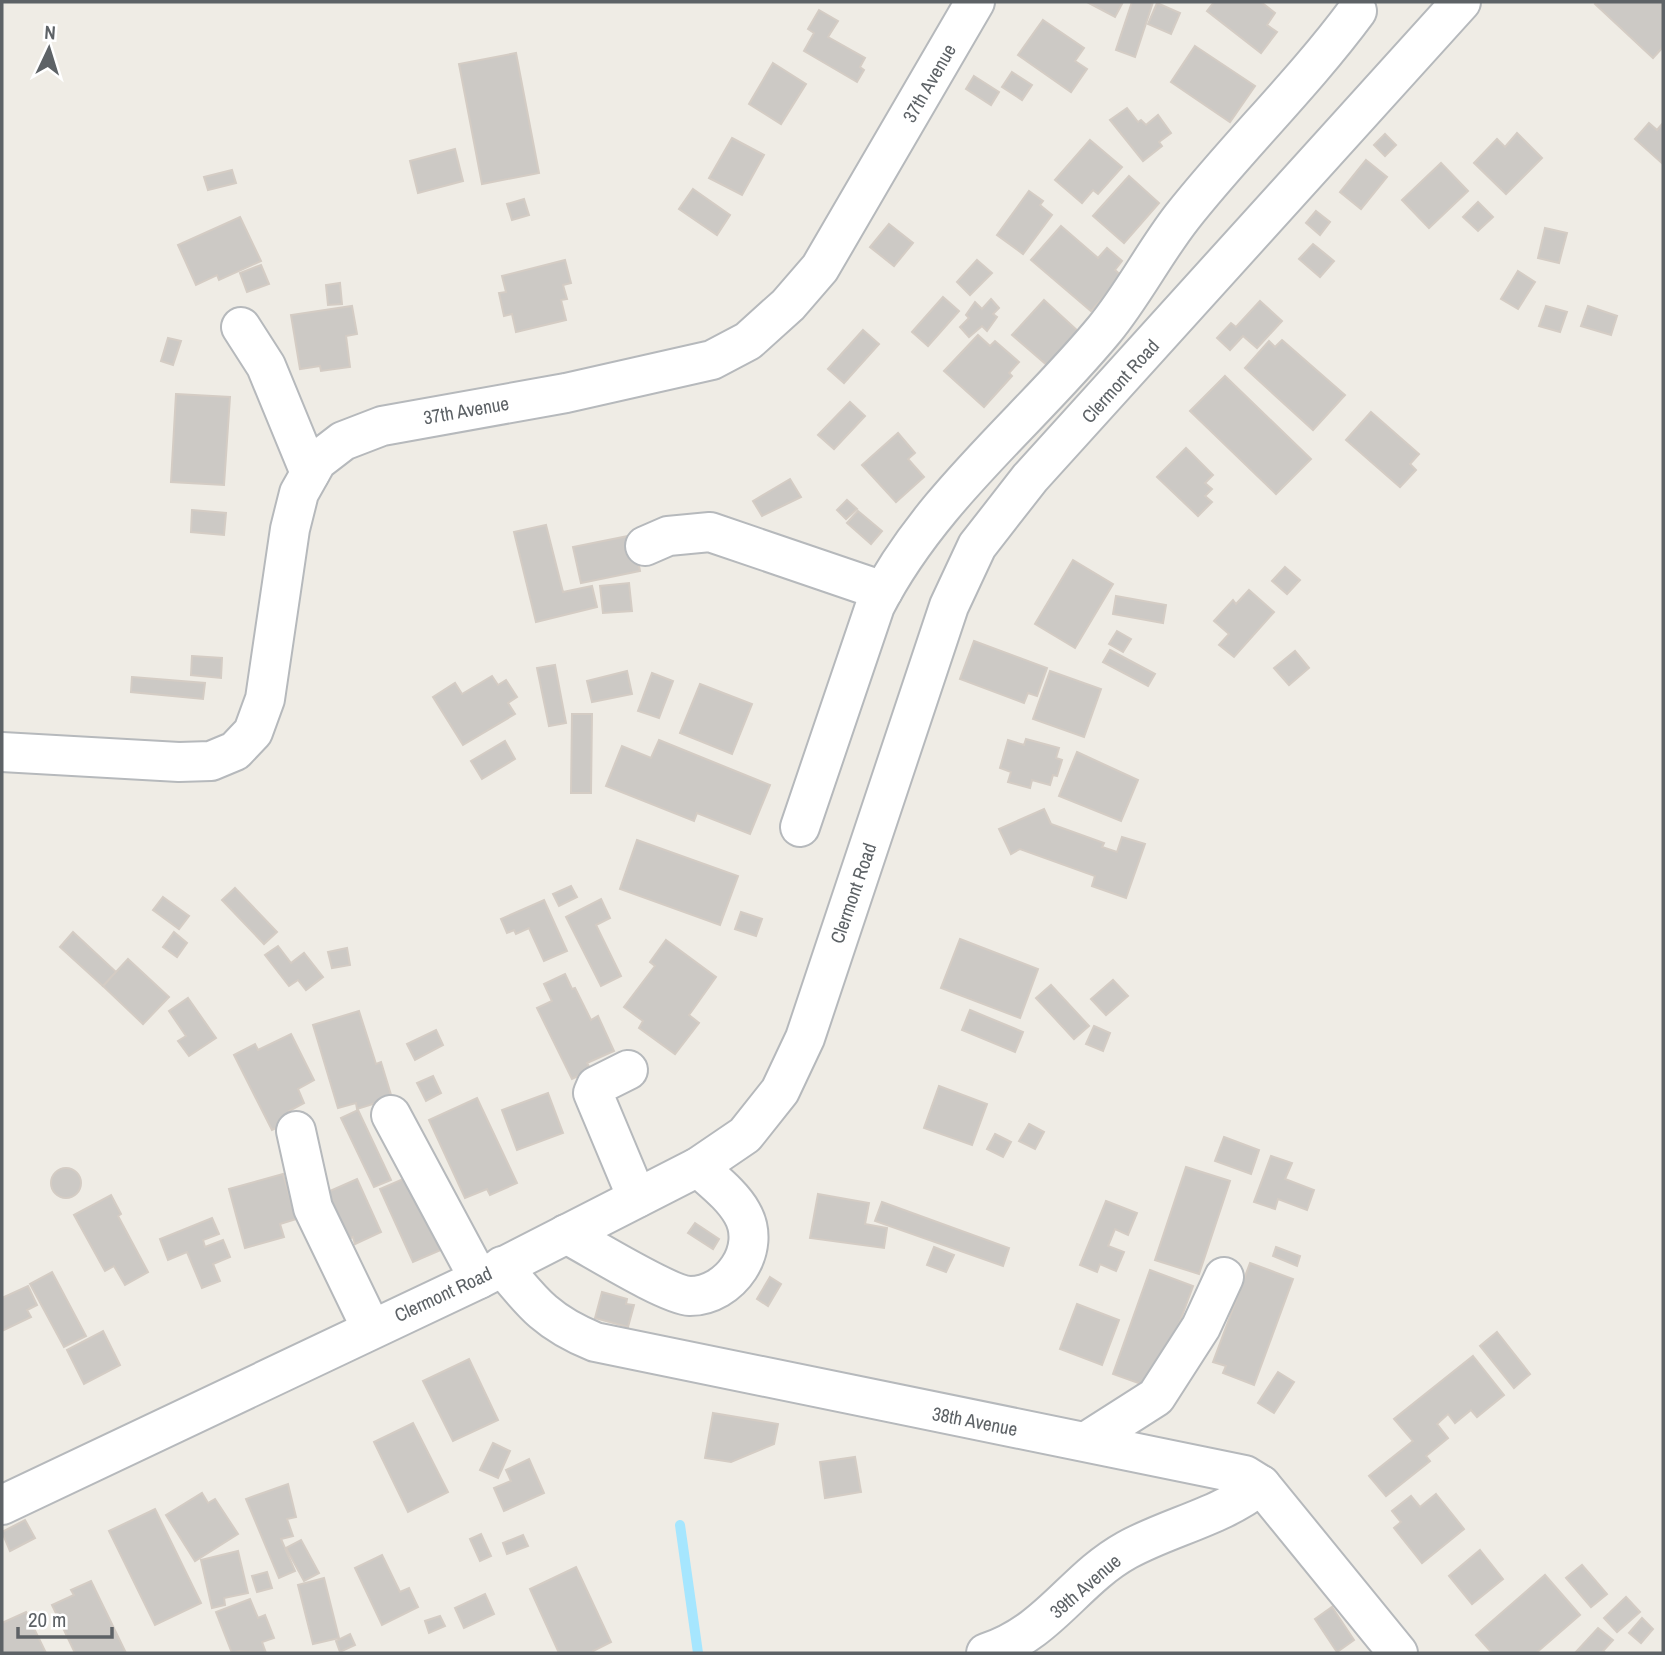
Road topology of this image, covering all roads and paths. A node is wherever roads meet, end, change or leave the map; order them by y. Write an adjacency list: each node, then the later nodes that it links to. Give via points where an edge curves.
1 (975, 2): 7 (street, 37th Avenue, via 820,268 748,341 712,360 566,393 382,426 343,441 317,461)
2 (1457, 3): 6 (street, Clermont Road)
3 (1357, 11): 5 (street, via 1317,65 1184,216)
4 (242, 327): 7 (street, via 266,366)
5 (1087, 349): 6 (street); 9 (street, via 925,526)
6 (1123, 377): 15 (street, Clermont Road, via 1002,511 961,575 791,1071 745,1135)
7 (310, 473): 10 (street, 37th Avenue, via 299,493 290,529 265,699 253,732 235,751 211,761 179,762)
8 (645, 546): 9 (street, via 668,536 710,532)
9 (883, 591): 11 (street)
10 (2, 752)
11 (800, 827)
12 (628, 1070): 16 (street, via 596,1086 593,1093)
13 (391, 1115): 18 (street, 38th Avenue)
14 (296, 1131): 20 (street, via 312,1205)
15 (698, 1167): 16 (street, Clermont Road); 17 (street, via 743,1214 749,1237 741,1264 719,1288 688,1296 668,1291)
16 (637, 1198): 17 (street, Clermont Road)
17 (566, 1234): 18 (street, Clermont Road)
18 (490, 1272): 20 (street, Clermont Road); 21 (street, 38th Avenue, via 556,1325 595,1342)
19 (1224, 1277): 21 (street, via 1201,1327 1156,1397)
20 (371, 1328): 23 (street, Clermont Road)
21 (1087, 1441): 22 (street, 38th Avenue, via 1245,1475)
22 (1261, 1485): 24 (street, 39th Avenue, via 1241,1501 1126,1551 1021,1639); 25 (street, 38th Avenue)
23 (2, 1505)
24 (986, 1653)
25 (1398, 1653)

